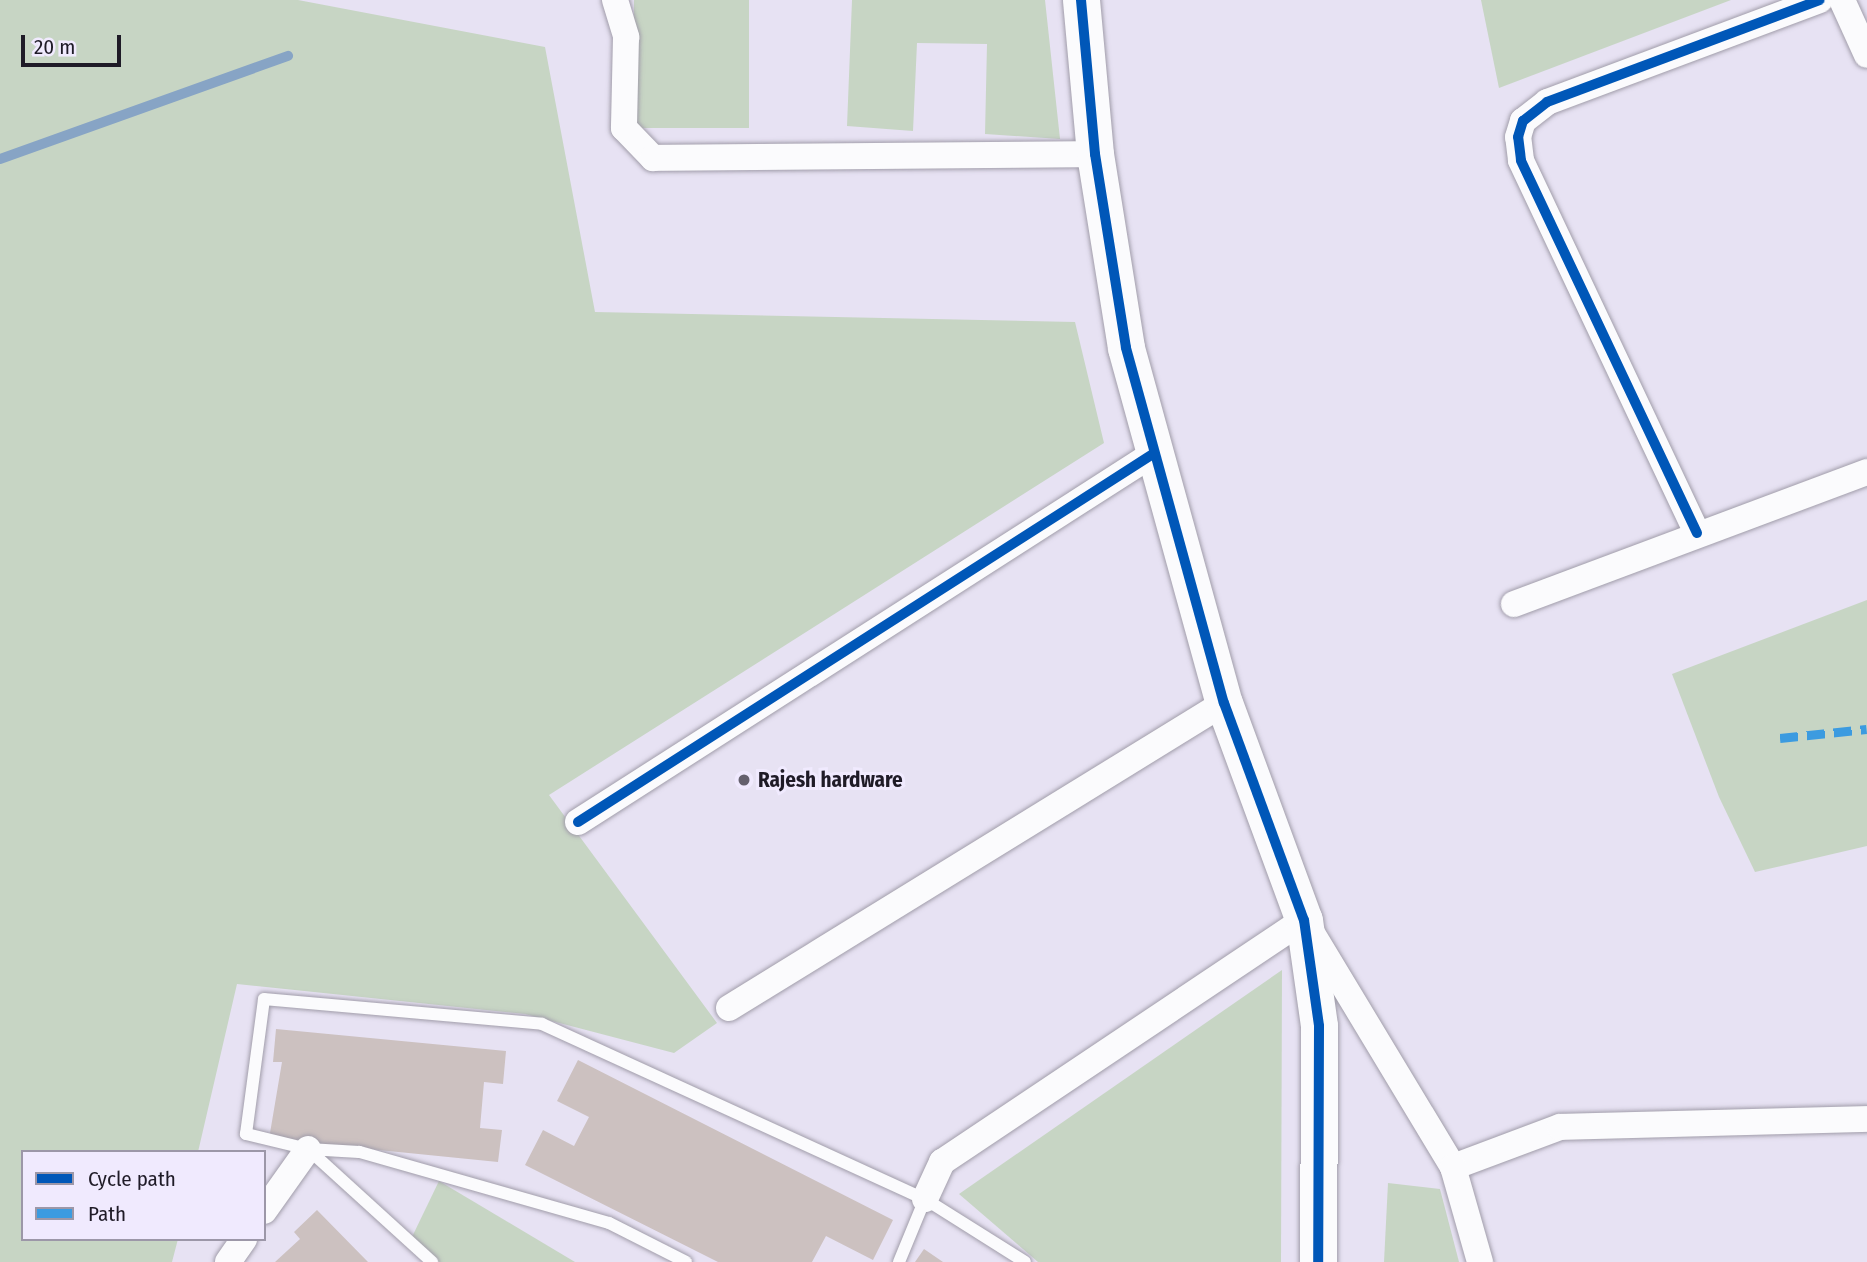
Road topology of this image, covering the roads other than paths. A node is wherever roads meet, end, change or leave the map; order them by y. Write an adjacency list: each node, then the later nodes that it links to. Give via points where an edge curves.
1 (615, 0): 6 (street, via 626,37 624,128 653,158)
2 (1081, 0): 6 (street)
3 (1820, 0): 9 (street, via 1547,102 1523,121 1517,137 1521,160)
4 (1842, 0): 5 (street)
5 (1867, 55)
6 (1095, 154): 7 (street, via 1126,348)
7 (1153, 454): 11 (street); 12 (street)
8 (1867, 472): 9 (street)
9 (1697, 533): 10 (street)
10 (1514, 604)
11 (1224, 703): 13 (street); 14 (street)
12 (578, 822)
13 (1304, 920): 17 (street); 18 (street, via 942,1162); 26 (street, via 1319,1026)
14 (729, 1008)
15 (1867, 1119): 17 (street, via 1560,1127)
16 (308, 1149): 18 (lane, via 246,1134 264,999 541,1024); 19 (street); 22 (lane); 23 (lane, via 359,1152 609,1223)
17 (1453, 1167): 27 (street)
18 (925, 1199): 24 (lane); 25 (lane)
19 (266, 1208)
20 (243, 1241): 21 (street)
21 (228, 1262)
22 (432, 1262)
23 (686, 1262)
24 (899, 1262)
25 (1025, 1262)
26 (1318, 1262)
27 (1480, 1262)

